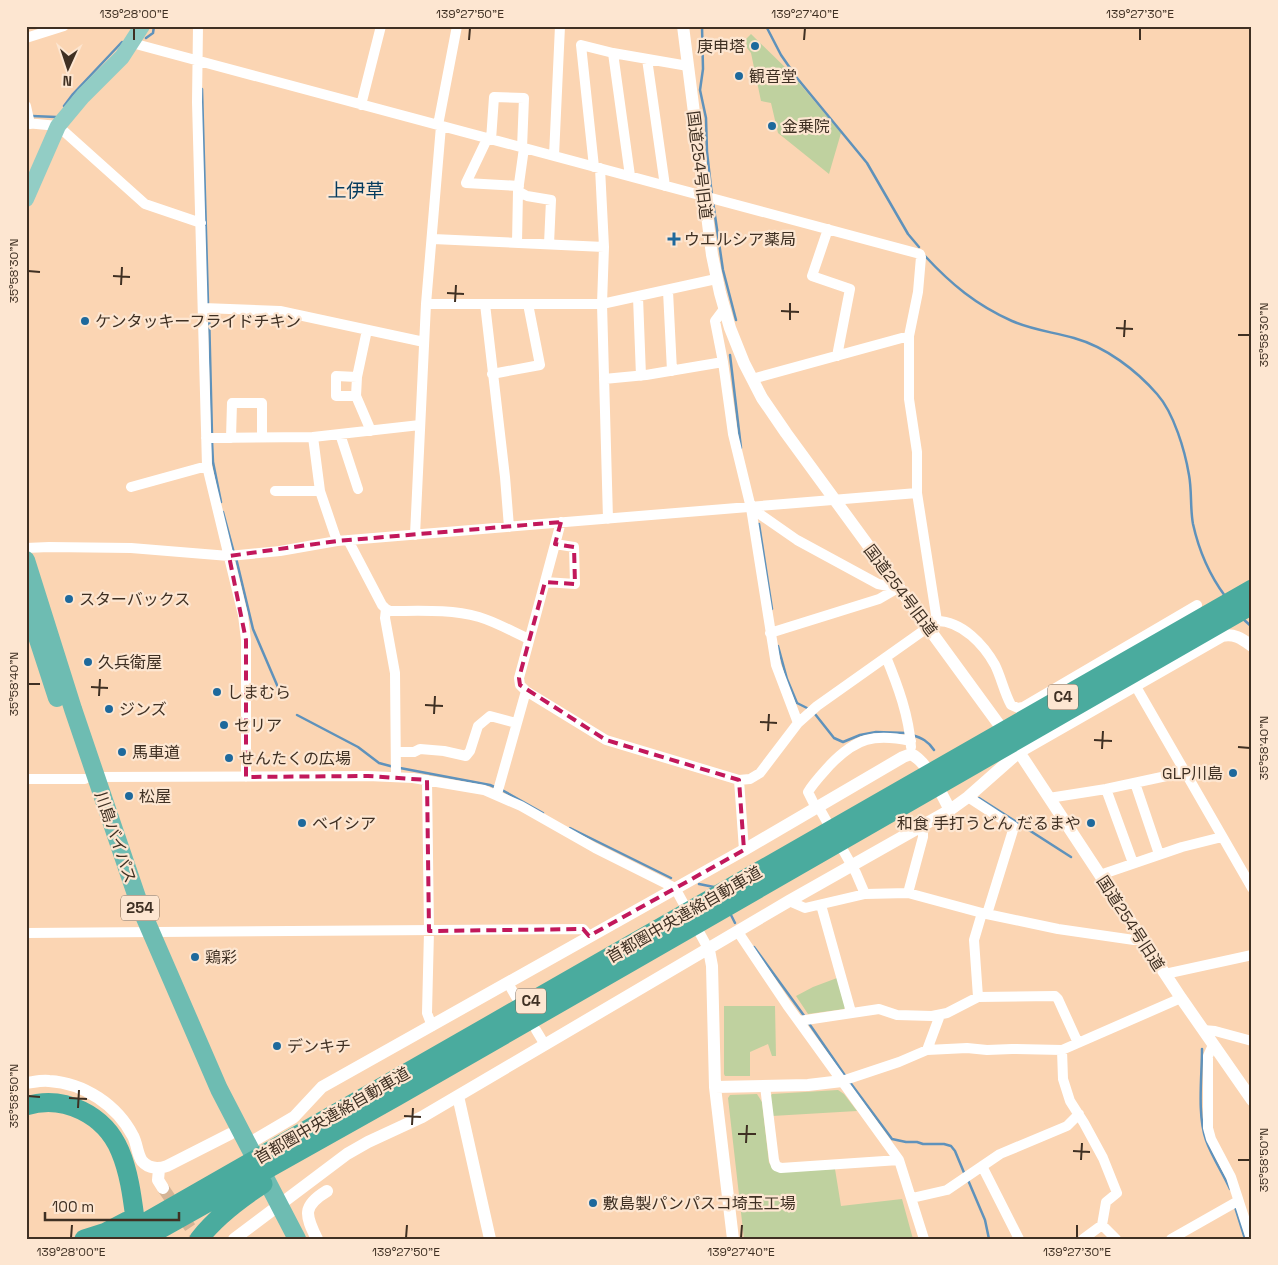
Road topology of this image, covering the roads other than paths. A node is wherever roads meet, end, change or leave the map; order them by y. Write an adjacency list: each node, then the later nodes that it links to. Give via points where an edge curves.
1 (64, 26): 8 (street)
2 (142, 26): 9 (main road)
3 (198, 26): 12 (street)
4 (381, 26): 14 (street)
5 (457, 26): 18 (street)
6 (560, 26): 21 (street)
7 (683, 26): 13 (street, 国道254号旧道)
8 (26, 38)
9 (132, 44): 12 (street); 17 (main road)
10 (613, 53): 11 (street); 22 (street, via 581,45); 23 (street)
11 (647, 59): 13 (street); 24 (street)
12 (197, 60): 14 (street); 28 (street)
13 (688, 66): 26 (street, 国道254号旧道)
14 (361, 105): 18 (street)
15 (26, 106): 16 (street)
16 (28, 124): 17 (street)
17 (58, 126): 27 (main road); 28 (street, via 145,204)
18 (439, 126): 19 (street); 30 (street)
19 (489, 139): 20 (street); 20 (street, via 494,97 524,98); 25 (street, via 466,183)
20 (523, 148): 21 (street); 25 (street)
21 (554, 156): 22 (street)
22 (597, 167): 23 (street); 33 (street)
23 (630, 176): 24 (street)
24 (665, 186): 26 (street)
25 (518, 189): 31 (street); 32 (street, via 527,196 551,200)
26 (709, 198): 29 (street); 34 (street, 国道254号旧道)
27 (26, 199)
28 (201, 223): 41 (street)
29 (828, 229): 44 (street, via 920,254 918,292); 46 (street, via 812,276 850,289)
30 (433, 240): 31 (street); 37 (street)
31 (517, 243): 32 (street)
32 (549, 244): 33 (street)
33 (604, 247): 40 (street)
34 (716, 279): 35 (street); 42 (street, 国道254号旧道)
35 (668, 291): 36 (street); 48 (street)
36 (638, 297): 40 (street); 50 (street)
37 (426, 304): 38 (street); 45 (street)
38 (485, 304): 39 (street); 49 (street)
39 (528, 304): 40 (street); 49 (street, via 540,365)
40 (602, 304): 52 (street)
41 (203, 308): 43 (street, via 280,311); 60 (street)
42 (724, 309): 47 (street, via 715,321); 53 (street, 国道254号旧道)
43 (367, 330): 45 (street); 51 (street)
44 (909, 336): 46 (street); 67 (street, via 909,400 917,452)
45 (424, 342): 55 (street)
46 (837, 356): 53 (street)
47 (723, 362): 48 (street); 69 (street, via 733,434)
48 (672, 370): 50 (street)
49 (492, 374): 72 (street)
50 (641, 376): 52 (street)
51 (357, 377): 54 (street); 54 (street, via 336,376 336,396)
52 (604, 379): 70 (street)
53 (752, 379): 68 (street, 国道254号旧道, via 774,416)
54 (356, 396): 56 (street)
55 (420, 425): 56 (street); 73 (street)
56 (371, 430): 57 (street)
57 (340, 434): 59 (street); 64 (street)
58 (262, 437): 59 (street); 61 (street); 61 (street, via 262,403 232,404)
59 (313, 437): 66 (street)
60 (206, 438): 61 (street); 62 (street)
61 (231, 438)
62 (207, 466): 63 (street); 78 (street)
63 (131, 486)
64 (358, 489)
65 (275, 491): 66 (street)
66 (320, 491): 75 (street)
67 (917, 492): 68 (street); 88 (street)
68 (834, 500): 69 (street); 81 (street, 国道254号旧道)
69 (750, 508): 70 (street); 81 (street, via 783,531 878,584); 90 (street)
70 (608, 519): 71 (street)
71 (561, 522): 72 (street); 76 (street)
72 (509, 527): 73 (street)
73 (415, 535): 74 (street)
74 (348, 540): 75 (street); 86 (street)
75 (337, 541): 78 (street)
76 (555, 544): 80 (street); 80 (street, via 574,547 575,584)
77 (26, 548): 78 (street, via 131,548)
78 (229, 556): 103 (street, via 246,640)
79 (26, 560): 105 (highway, 川島バイパス / 254)
80 (545, 582): 91 (street)
81 (898, 588): 88 (street, 国道254号旧道); 90 (street, via 879,599)
82 (1252, 589): 110 (highway, 首都圏中央連絡自動車道 / C4)
83 (26, 603): 89 (highway, 川島バイパス / 254)
84 (1197, 605): 87 (street)
85 (1252, 605): 110 (highway, 首都圏中央連絡自動車道 / C4)
86 (386, 609): 91 (street, via 458,612 481,617); 100 (street, via 395,673)
87 (1186, 612): 88 (street, via 1018,708 1010,705 995,664 974,638 946,622); 92 (street)
88 (933, 624): 94 (street); 101 (street, 国道254号旧道)
89 (30, 626): 105 (highway, 川島バイパス / 254)
90 (773, 632): 98 (street, via 776,665)
91 (529, 639): 96 (street, via 519,678)
92 (1214, 640): 93 (street, via 1229,634); 95 (street)
93 (1252, 646)
94 (886, 657): 98 (street, via 832,694); 99 (street, via 897,685)
95 (1135, 685): 101 (street); 102 (street)
96 (526, 691): 97 (street); 108 (street, via 606,740)
97 (516, 723): 100 (street, via 490,716 478,726 466,756 420,749); 112 (street)
98 (798, 723): 108 (street, via 760,773)
99 (910, 741): 115 (street, via 903,756); 115 (street, via 893,737 870,738 854,744 837,758 808,792); 116 (street)
100 (396, 752): 104 (street)
101 (1019, 752): 113 (street); 114 (street, 国道254号旧道)
102 (1185, 772): 109 (street); 118 (street)
103 (246, 777): 104 (street); 105 (street)
104 (396, 777): 107 (street)
105 (90, 778): 106 (street); 134 (highway, 川島バイパス / 254, via 129,912)
106 (26, 779)
107 (427, 780): 112 (street); 131 (street)
108 (740, 780): 119 (street)
109 (1135, 783): 111 (street); 120 (street)
110 (923, 785): 160 (highway, 首都圏中央連絡自動車道 / C4)
111 (1106, 789): 114 (street); 121 (street)
112 (497, 794): 124 (street)
113 (968, 796): 116 (street); 130 (street, via 1014,826)
114 (1049, 798): 123 (street, 国道254号旧道)
115 (817, 807): 119 (street); 122 (street)
116 (950, 810): 117 (street)
117 (923, 826): 122 (street); 126 (street)
118 (1222, 836): 120 (street); 125 (street)
119 (744, 850): 124 (street)
120 (1159, 854): 121 (street)
121 (1133, 863): 123 (street)
122 (852, 865): 127 (street); 128 (street)
123 (1100, 875): 136 (street, 国道254号旧道)
124 (675, 888): 135 (street); 137 (street)
125 (1252, 888)
126 (908, 893): 127 (street); 130 (street)
127 (865, 894): 129 (street)
128 (789, 901): 129 (street, via 805,908); 132 (street)
129 (821, 905): 144 (street)
130 (984, 913): 136 (street, via 1058,929); 142 (street, via 974,940)
131 (428, 931): 134 (street); 135 (street, via 583,929); 147 (street, via 427,1013)
132 (738, 932): 137 (street); 146 (street)
133 (26, 933): 134 (street)
134 (145, 933): 166 (highway, 川島バイパス / 254, via 208,1091); 167 (highway, 川島バイパス / 254)
135 (589, 936): 140 (street)
136 (1142, 939): 139 (street, 国道254号旧道)
137 (709, 950): 152 (street); 159 (street)
138 (1252, 955): 139 (street)
139 (1165, 974): 143 (street, 国道254号旧道)
140 (508, 983): 141 (street); 147 (street)
141 (516, 997)
142 (978, 997): 145 (street); 151 (street, via 1055,996)
143 (1181, 998): 149 (street, 国道254号旧道); 151 (street)
144 (851, 1012): 145 (street, via 879,1009 897,1015); 146 (street)
145 (940, 1014): 154 (street)
146 (804, 1020): 156 (street)
147 (432, 1026): 167 (street, via 322,1087 294,1117)
148 (536, 1030): 152 (street)
149 (1203, 1030): 150 (street); 153 (street, 国道254号旧道)
150 (1252, 1041)
151 (1078, 1043): 155 (street)
152 (545, 1045): 161 (street)
153 (1213, 1045): 162 (street, 国道254号旧道); 175 (street, via 1208,1056 1208,1128 1231,1177)
154 (927, 1050): 155 (street); 156 (street)
155 (1062, 1050): 164 (street, via 1063,1079)
156 (842, 1081): 158 (street); 168 (street)
157 (26, 1083): 170 (street, via 70,1084 92,1093 121,1118 133,1135 142,1161 150,1167)
158 (765, 1086): 159 (street); 168 (street, via 776,1166)
159 (715, 1087): 189 (street)
160 (392, 1090): 171 (highway); 171 (highway, 首都圏中央連絡自動車道 / C4, via 342,1109)
161 (458, 1096): 176 (street, via 347,1154); 188 (street)
162 (1252, 1100)
163 (26, 1106): 182 (highway, via 49,1102 79,1108 110,1134 120,1150 128,1176)
164 (1078, 1114): 169 (street, via 1067,1126 1000,1154); 178 (street, via 1103,1158 1117,1193 1106,1202)
165 (26, 1118): 181 (highway, via 37,1115 69,1117 97,1135 108,1149 118,1176)
166 (230, 1134): 170 (street); 176 (highway, 川島バイパス / 254)
167 (248, 1144): 176 (highway, 川島バイパス / 254)
168 (899, 1160): 174 (street)
169 (982, 1166): 174 (street, via 947,1190); 191 (street)
170 (159, 1168): 172 (street, via 158,1180)
171 (235, 1180): 177 (highway, 首都圏中央連絡自動車道 / C4); 183 (highway, via 210,1226)
172 (163, 1188)
173 (326, 1191): 187 (street, via 311,1202 308,1209 308,1221)
174 (912, 1198): 190 (street)
175 (1238, 1201): 194 (street); 195 (street)
176 (275, 1209): 184 (street); 185 (highway, 川島バイパス / 254); 186 (highway, 川島バイパス / 254)
177 (152, 1223): 179 (highway, 首都圏中央連絡自動車道 / C4)
178 (1102, 1225): 192 (street); 193 (street)
179 (111, 1235): 180 (highway, 首都圏中央連絡自動車道)
180 (84, 1239)
181 (128, 1239)
182 (138, 1239)
183 (199, 1239)
184 (234, 1239)
185 (284, 1239)
186 (296, 1239)
187 (317, 1239)
188 (490, 1239)
189 (733, 1239)
190 (924, 1239)
191 (1019, 1239)
192 (1083, 1239)
193 (1116, 1239)
194 (1170, 1239)
195 (1251, 1239)

